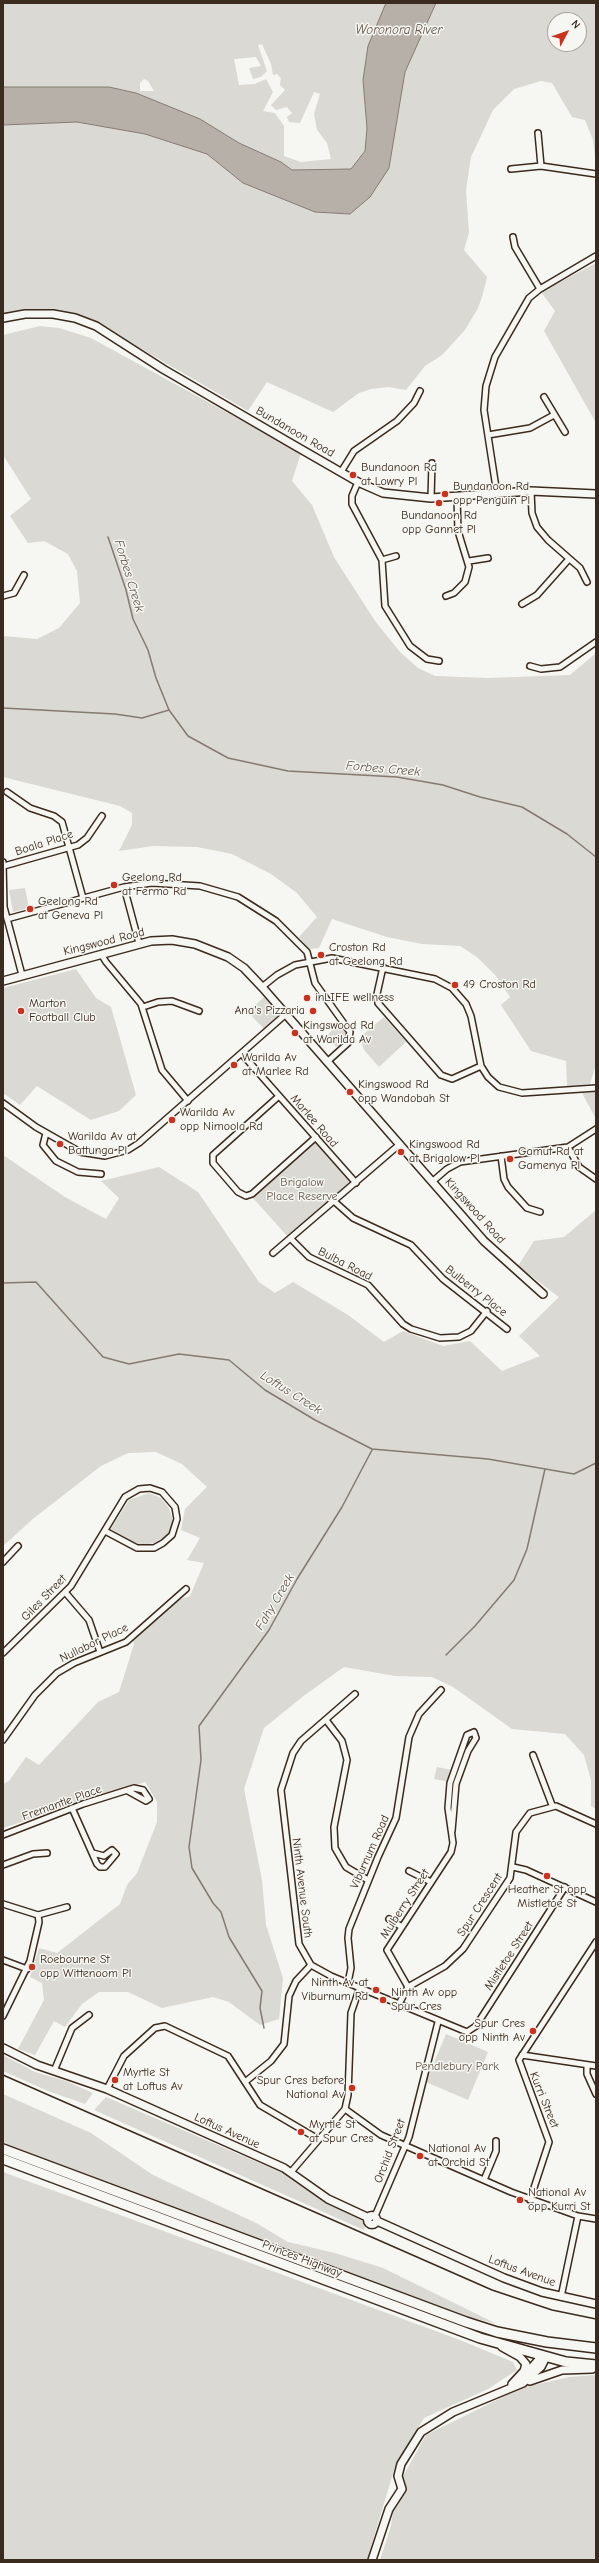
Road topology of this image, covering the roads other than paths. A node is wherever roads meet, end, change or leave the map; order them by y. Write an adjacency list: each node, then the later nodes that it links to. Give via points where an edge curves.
1 (538, 133): 2 (street)
2 (541, 166): 3 (street); 4 (street)
3 (511, 169)
4 (596, 174)
5 (513, 237): 7 (street, via 515,248)
6 (596, 256): 7 (street)
7 (540, 289): 13 (street, via 521,309 492,364 485,402)
8 (3, 318): 15 (street, Bundanoon Road, via 25,314 53,314 75,318 96,326 163,369)
9 (420, 391): 15 (street, via 414,403 397,422 354,450)
10 (544, 397): 11 (street)
11 (554, 415): 12 (street); 13 (street, via 533,427)
12 (565, 432)
13 (488, 435): 18 (street)
14 (432, 463): 20 (street)
15 (341, 472): 16 (street, Bundanoon Road)
16 (358, 482): 20 (street, Bundanoon Road, via 390,494); 25 (street, via 352,496 352,504)
17 (531, 491): 18 (street, Bundanoon Road); 19 (street, Bundanoon Road); 24 (street, via 532,513 537,527)
18 (496, 494): 21 (street, Bundanoon Road)
19 (596, 494)
20 (431, 498): 21 (street, Bundanoon Road)
21 (457, 498): 26 (street, via 458,531)
22 (396, 556): 25 (street)
23 (488, 558): 26 (street)
24 (569, 559): 28 (street, via 580,568); 31 (street, via 534,599)
25 (382, 560): 33 (street, via 383,598 387,611 410,646 427,659)
26 (469, 561): 30 (street, via 469,573 465,582 454,593)
27 (24, 575): 29 (street, via 14,593)
28 (588, 582)
29 (3, 596)
30 (446, 596)
31 (522, 604)
32 (596, 642): 34 (street, via 560,667 540,669)
33 (439, 661)
34 (530, 666)
35 (7, 792): 37 (street, via 30,808 60,820)
36 (102, 816): 37 (street, Boala Place, via 87,838)
37 (69, 848): 38 (street, Boala Place); 40 (street)
38 (4, 864): 41 (street, via 3,901)
39 (124, 887): 40 (street); 42 (street); 44 (street, via 152,882 185,883 229,894 258,908 280,924 304,948)
40 (83, 898): 41 (street)
41 (7, 919): 46 (street)
42 (139, 943): 43 (street, Kingswood Road); 48 (street, Kingswood Road, via 172,940 206,947 239,964)
43 (101, 954): 46 (street, Kingswood Road); 49 (street)
44 (310, 960): 45 (street, via 338,959); 48 (street, via 285,970); 53 (street, via 315,983 350,1032 348,1044)
45 (383, 968): 54 (street, via 435,979 457,993 471,1016); 54 (street, via 377,994 378,1003 441,1075 452,1079)
46 (22, 975): 47 (street, Kingswood Road)
47 (3, 981)
48 (262, 987): 51 (street, Kingswood Road)
49 (143, 1007): 50 (street, via 166,1001); 57 (street, via 162,1070)
50 (199, 1011)
51 (286, 1014): 52 (street); 53 (street, Kingswood Road)
52 (242, 1054): 56 (street, Marlee Road); 57 (street)
53 (328, 1062): 62 (street, Kingswood Road)
54 (481, 1066): 55 (street, via 495,1084 507,1091 522,1093)
55 (596, 1088)
56 (279, 1096): 61 (street, Marlee Road); 61 (street, via 213,1155 213,1163 238,1192 246,1196 252,1194)
57 (188, 1101): 60 (street, via 139,1144 105,1156 92,1156 75,1150)
58 (3, 1103): 60 (street)
59 (596, 1129): 63 (street)
60 (46, 1133): 65 (street, via 43,1145 56,1161 78,1172)
61 (316, 1137): 68 (street, Marlee Road)
62 (400, 1144): 67 (street, Kingswood Road); 68 (street)
63 (568, 1147): 64 (street); 66 (street, via 579,1167)
64 (501, 1156): 67 (street, via 460,1162); 70 (street, via 508,1187 527,1208)
65 (101, 1174)
66 (596, 1179)
67 (433, 1180): 73 (street, Kingswood Road, via 484,1241)
68 (356, 1183): 69 (street)
69 (335, 1202): 71 (street); 74 (street, Bulberry Place, via 353,1218 411,1245 443,1279)
70 (540, 1212)
71 (292, 1240): 72 (street); 74 (street, Bulba Road, via 309,1257 368,1285 411,1330 440,1338 459,1337 471,1331)
72 (273, 1253)
73 (543, 1294)
74 (487, 1311): 75 (street, Bulberry Place)
75 (507, 1329)
76 (105, 1531): 76 (street, Giles Street, via 125,1497 139,1489 150,1488 162,1492 175,1507 177,1518 172,1535 154,1548 137,1548); 80 (street, Giles Street)
77 (18, 1546): 78 (street)
78 (3, 1562)
79 (186, 1589): 81 (street, Nullabor Place, via 166,1604 135,1636 118,1646)
80 (65, 1592): 81 (street, via 90,1620); 82 (street, Giles Street)
81 (100, 1652): 86 (street, Nullabor Place, via 65,1668 43,1686)
82 (3, 1653)
83 (441, 1690): 99 (street, Viburnum Road, via 426,1705 413,1725 406,1751 396,1818)
84 (355, 1694): 85 (street, Ninth Avenue South)
85 (326, 1720): 99 (street, via 342,1741 347,1760 345,1781 334,1827 335,1848 346,1867); 110 (street, Ninth Avenue South, via 296,1748 281,1790 299,1944)
86 (3, 1740)
87 (533, 1755): 89 (street)
88 (128, 1791): 90 (street, Fremantle Place)
89 (552, 1805): 91 (street); 97 (street, Spur Crescent, via 530,1813 517,1829)
90 (72, 1808): 93 (street, Fremantle Place); 95 (street)
91 (596, 1824)
92 (452, 1831): 92 (street, Mulberry Street, via 448,1808 450,1784 467,1735 474,1732 476,1738 468,1751 456,1784); 100 (street, Mulberry Street, via 451,1852)
93 (3, 1835)
94 (47, 1853): 96 (street, via 33,1854)
95 (92, 1853): 95 (street, via 101,1867 111,1863 116,1854 112,1850 104,1856)
96 (3, 1865)
97 (513, 1867): 101 (street); 114 (street, Spur Crescent, via 510,1878 457,1956 445,1966)
98 (409, 1871): 100 (street)
99 (368, 1880): 112 (street, Viburnum Road, via 349,1929 351,1968)
100 (431, 1882): 107 (street, Mulberry Street)
101 (565, 1887): 102 (street); 118 (street, Mistletoe Street, via 476,2026 467,2032)
102 (596, 1902)
103 (3, 1904): 105 (street)
104 (67, 1907): 105 (street)
105 (38, 1915): 111 (street, via 40,1922)
106 (389, 1920): 107 (street)
107 (402, 1926): 114 (street, Mulberry Street, via 387,1950)
108 (596, 1942): 120 (street)
109 (3, 1960): 111 (street)
110 (311, 1965): 112 (street); 124 (street, via 296,1981 289,1996 284,2044 271,2061)
111 (27, 1969): 117 (street)
112 (348, 1983): 113 (street)
113 (360, 1987): 115 (street); 127 (street, via 351,2013 348,2095)
114 (408, 1987): 115 (street)
115 (400, 2004): 118 (street)
116 (89, 2015): 123 (street, via 72,2028)
117 (3, 2016)
118 (438, 2022): 130 (street, Orchid Street)
119 (3, 2048): 123 (street, Loftus Avenue, via 33,2064)
120 (522, 2055): 121 (street); 135 (street, Kurri Street, via 519,2064 549,2142)
121 (587, 2065): 122 (street); 126 (street, via 587,2074)
122 (596, 2066)
123 (54, 2071): 125 (street, Loftus Avenue)
124 (245, 2082): 125 (street, via 234,2062 225,2054 161,2026 121,2060); 128 (street, via 264,2108)
125 (107, 2089): 133 (street, Loftus Avenue)
126 (596, 2094)
127 (345, 2109): 128 (street); 130 (street, via 375,2132)
128 (318, 2139): 133 (street)
129 (496, 2141): 134 (street, via 496,2151)
130 (406, 2146): 134 (street); 137 (street, Orchid Street)
131 (3, 2150): 141 (highway, Princes Highway, via 442,2314)
132 (3, 2159): 142 (highway, Princes Highway)
133 (291, 2172): 137 (street, Loftus Avenue, via 328,2199)
134 (484, 2180): 135 (street)
135 (530, 2200): 136 (street)
136 (578, 2216): 138 (street); 139 (street)
137 (373, 2218): 139 (street, Loftus Avenue, via 489,2272)
138 (596, 2219)
139 (561, 2297): 140 (street, Loftus Avenue)
140 (596, 2304)
141 (497, 2332): 143 (highway, Princes Highway); 146 (highway, via 538,2345)
142 (480, 2338): 146 (highway, Princes Highway); 148 (street, via 524,2360 525,2370)
143 (569, 2345): 144 (highway, Princes Highway); 146 (highway, via 556,2347)
144 (596, 2348)
145 (596, 2353): 147 (highway, via 575,2354 576,2359)
146 (544, 2355): 147 (highway, Princes Highway); 148 (street)
147 (594, 2366): 148 (street, via 562,2370)
148 (515, 2385): 149 (street, via 441,2417 415,2439 401,2464 398,2476 402,2489 389,2509)
149 (372, 2560)

